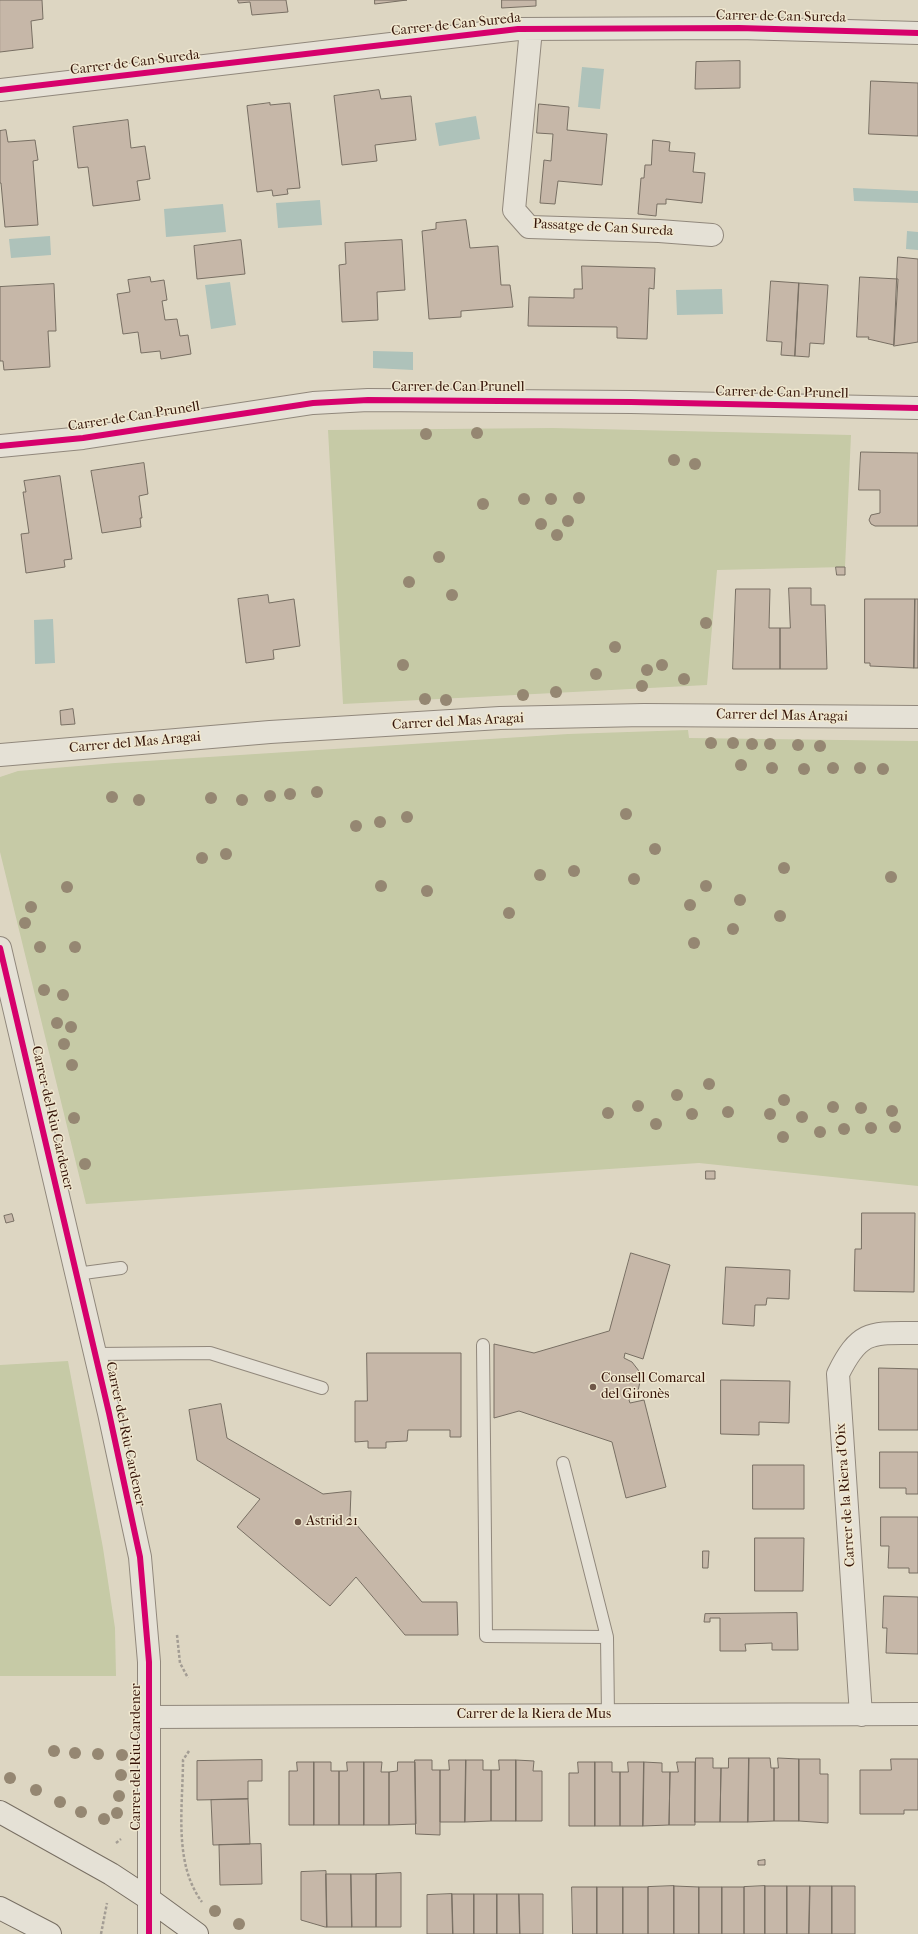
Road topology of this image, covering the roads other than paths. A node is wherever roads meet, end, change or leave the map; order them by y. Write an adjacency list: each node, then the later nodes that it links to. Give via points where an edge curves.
1 (531, 29): 2 (street, Carrer de Can Sureda, via 739,28); 3 (street, Carrer de Can Sureda); 4 (street, Passatge de Can Sureda, via 514,210 529,227)
2 (918, 33)
3 (0, 90)
4 (712, 235)
5 (918, 408): 6 (street, Carrer de Can Prunell, via 368,400 313,403 82,438)
6 (0, 446)
7 (918, 717): 8 (street, Carrer del Mas Aragai, via 644,715 500,718 270,732)
8 (0, 755)
9 (0, 948): 11 (street, Carrer del Riu Cardener)
10 (121, 1268): 11 (lane)
11 (76, 1274): 14 (street, Carrer del Riu Cardener)
12 (918, 1333): 20 (street, Carrer de la Riera d'Oix, via 877,1333 860,1341 848,1353 838,1374)
13 (483, 1345): 17 (lane, via 486,1636)
14 (95, 1354): 15 (lane, via 210,1353); 21 (street, Carrer del Riu Cardener, via 140,1557 149,1650)
15 (322, 1388)
16 (562, 1463): 17 (lane)
17 (607, 1637): 19 (lane)
18 (918, 1714): 20 (street, Carrer de la Riera de Mus)
19 (608, 1715): 20 (street, Carrer de la Riera de Mus); 21 (street, Carrer de la Riera de Mus)
20 (861, 1715)
21 (149, 1717): 23 (street, Carrer del Riu Cardener)
22 (0, 1812): 23 (street, via 110,1885)
23 (149, 1899): 26 (street, Carrer del Riu Cardener); 27 (street)
24 (0, 1908): 25 (street)
25 (50, 1934)
26 (149, 1934)
27 (197, 1934)

